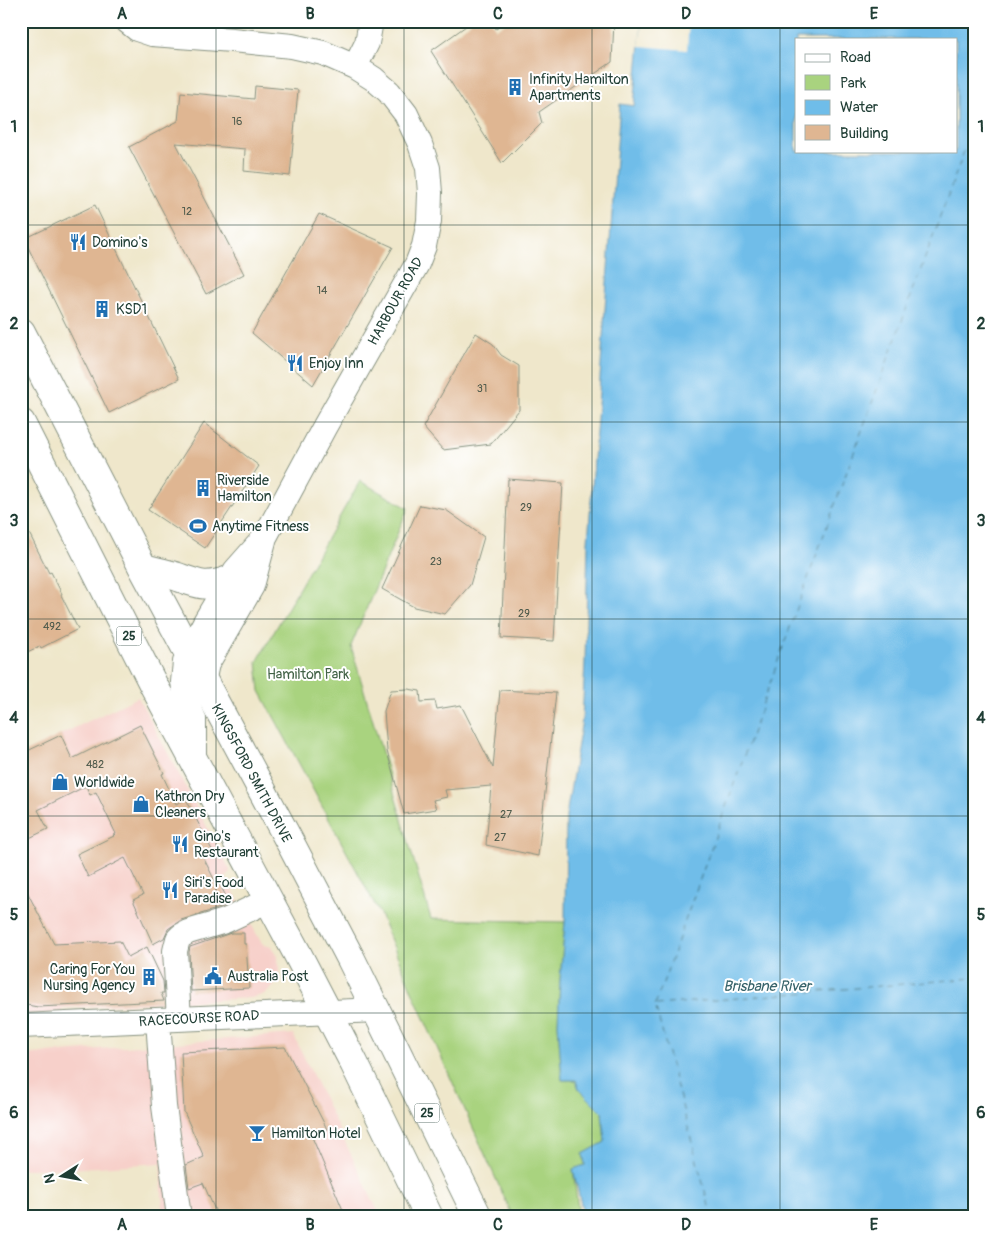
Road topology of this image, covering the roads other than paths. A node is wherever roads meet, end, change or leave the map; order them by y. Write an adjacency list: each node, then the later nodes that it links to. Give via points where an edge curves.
1 (127, 21): 3 (street, HARBOUR ROAD, via 152,34 292,46 323,53)
2 (371, 21): 3 (street, via 367,43)
3 (354, 67): 6 (street, HARBOUR ROAD, via 389,92 406,114 420,144 428,168 430,193 427,235 418,264)
4 (21, 332): 7 (highway, KINGSFORD SMITH DRIVE / 25)
5 (21, 423): 11 (highway, 25)
6 (265, 537): 8 (street, HARBOUR ROAD); 10 (street, HARBOUR ROAD, via 252,586 207,664)
7 (143, 568): 8 (highway, via 202,585); 9 (highway, KINGSFORD SMITH DRIVE / 25)
8 (229, 580): 9 (street, HARBOUR ROAD)
9 (188, 654): 10 (highway, KINGSFORD SMITH DRIVE / 25); 11 (street, HARBOUR ROAD, via 183,682 194,719)
10 (204, 682): 13 (highway, KINGSFORD SMITH DRIVE / 25)
11 (194, 761): 12 (highway, 25)
12 (269, 900): 14 (highway, 25); 15 (street, via 225,921 194,929 179,937)
13 (377, 1010): 14 (street, RACECOURSE ROAD); 19 (highway, KINGSFORD SMITH DRIVE / 25)
14 (328, 1012): 15 (street, RACECOURSE ROAD); 18 (highway, 25)
15 (169, 1020): 16 (street, RACECOURSE ROAD); 17 (street, via 164,1106)
16 (21, 1026)
17 (179, 1217)
18 (429, 1217)
19 (478, 1217)

